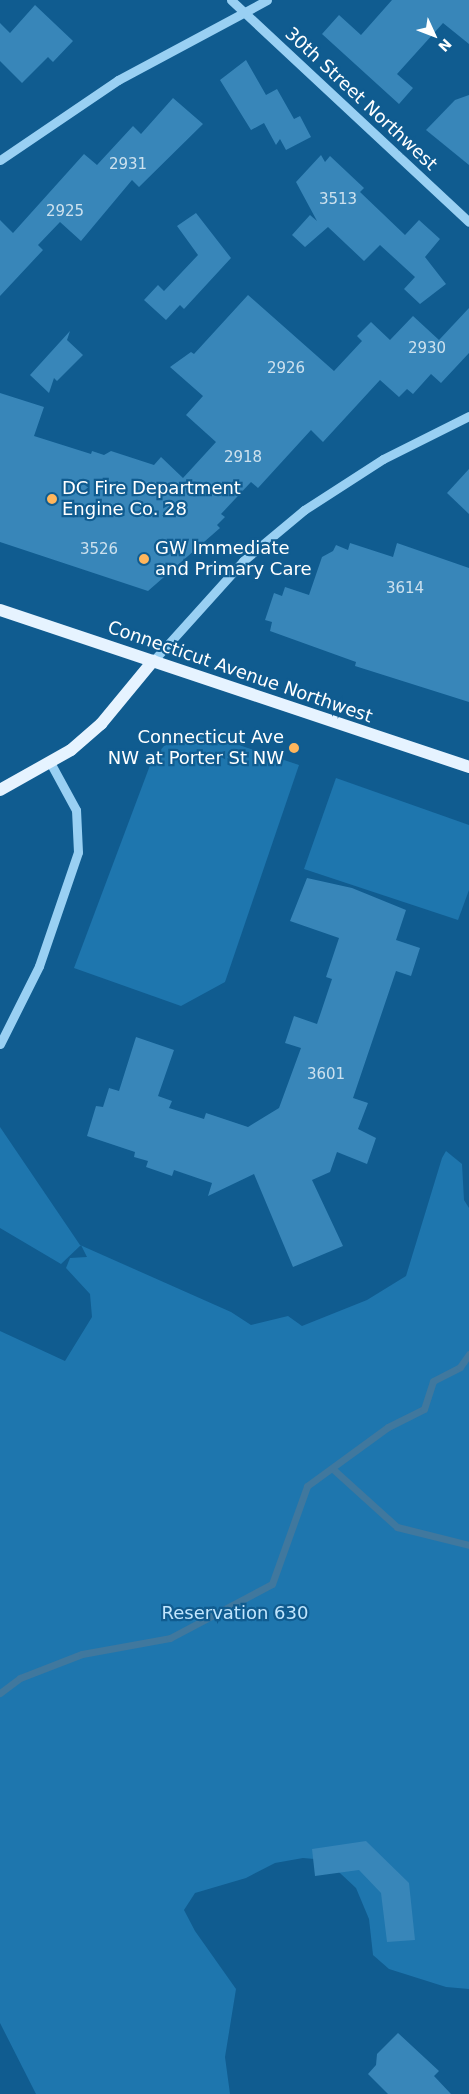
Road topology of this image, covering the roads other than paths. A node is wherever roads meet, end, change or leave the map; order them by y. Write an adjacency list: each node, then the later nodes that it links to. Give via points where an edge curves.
1 (231, 0): 3 (street, 30th Street Northwest)
2 (267, 0): 3 (street)
3 (243, 11): 4 (street, via 118,80); 5 (street, 30th Street Northwest)
4 (0, 160)
5 (469, 222)
6 (469, 416): 8 (street, via 383,459 304,510 229,575)
7 (0, 610): 8 (main road, Connecticut Avenue Northwest)
8 (153, 661): 9 (main road, via 101,724); 10 (main road, Connecticut Avenue Northwest)
9 (51, 764): 11 (main road); 12 (street, via 76,810 78,852 34,981)
10 (469, 767)
11 (0, 790)
12 (0, 1044)

